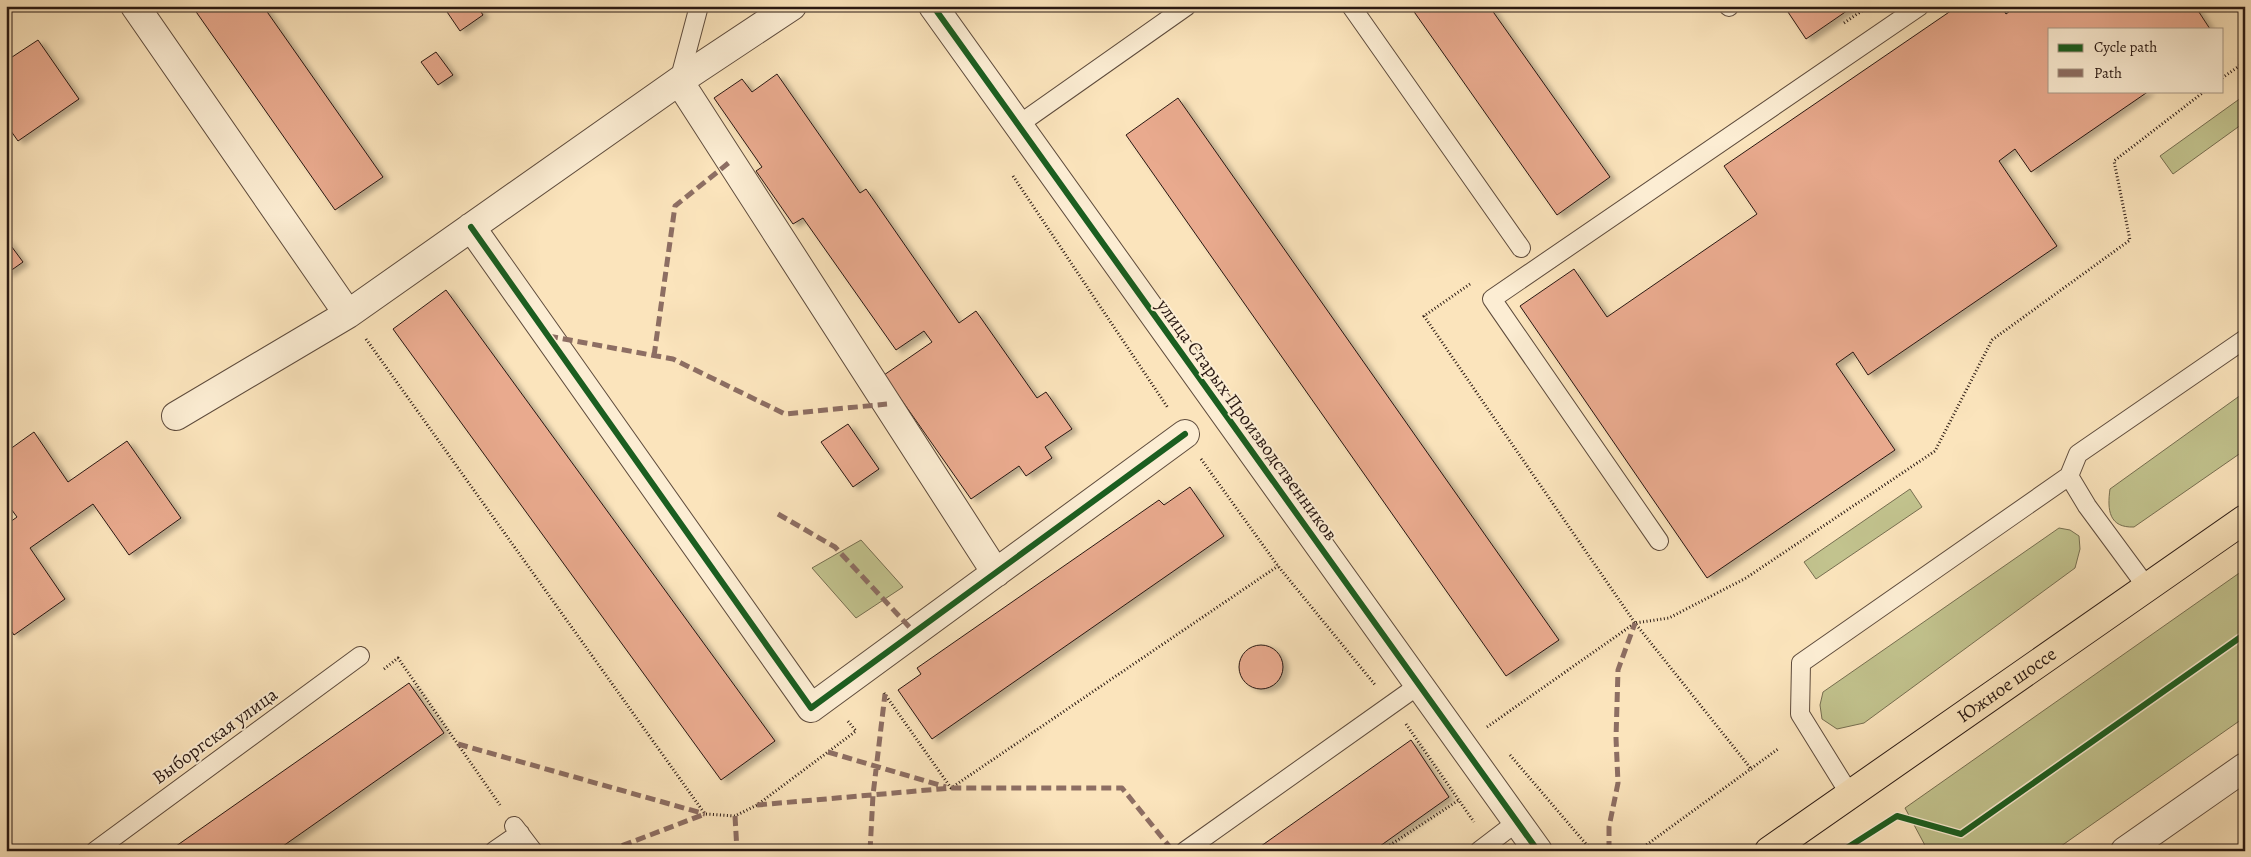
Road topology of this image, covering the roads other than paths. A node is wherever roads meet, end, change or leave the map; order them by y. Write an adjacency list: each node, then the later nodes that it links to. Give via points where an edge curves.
1 (135, 6): 12 (street)
2 (699, 6): 8 (lane)
3 (792, 6): 8 (street)
4 (932, 6): 9 (street, улица Старых Производственников)
5 (1188, 6): 9 (lane)
6 (1351, 6): 11 (lane)
7 (1920, 6): 18 (lane, via 1492,299)
8 (679, 81): 10 (street); 19 (street)
9 (1018, 126): 22 (street, улица Старых Производственников)
10 (471, 227): 12 (street); 19 (street, via 811,708)
11 (1522, 248)
12 (348, 314): 14 (street)
13 (2245, 339): 16 (lane, via 2078,454)
14 (176, 416)
15 (1185, 434): 19 (street)
16 (2069, 476): 20 (lane); 24 (lane, via 1801,663 1800,714)
17 (2245, 518): 20 (main road, Южное шоссе)
18 (1659, 542)
19 (996, 573)
20 (2146, 586): 24 (main road, Южное шоссе)
21 (360, 656): 26 (lane, Выборгская улица)
22 (1419, 685): 25 (street, улица Старых Производственников); 29 (lane)
23 (2245, 767): 33 (street)
24 (1849, 793): 32 (main road, Южное шоссе)
25 (1517, 822): 30 (lane); 31 (street, улица Старых Производственников)
26 (95, 851)
27 (494, 851): 28 (lane, via 517,829)
28 (534, 851)
29 (1185, 851)
30 (1479, 851)
31 (1538, 851)
32 (1769, 851)
33 (2125, 851)

